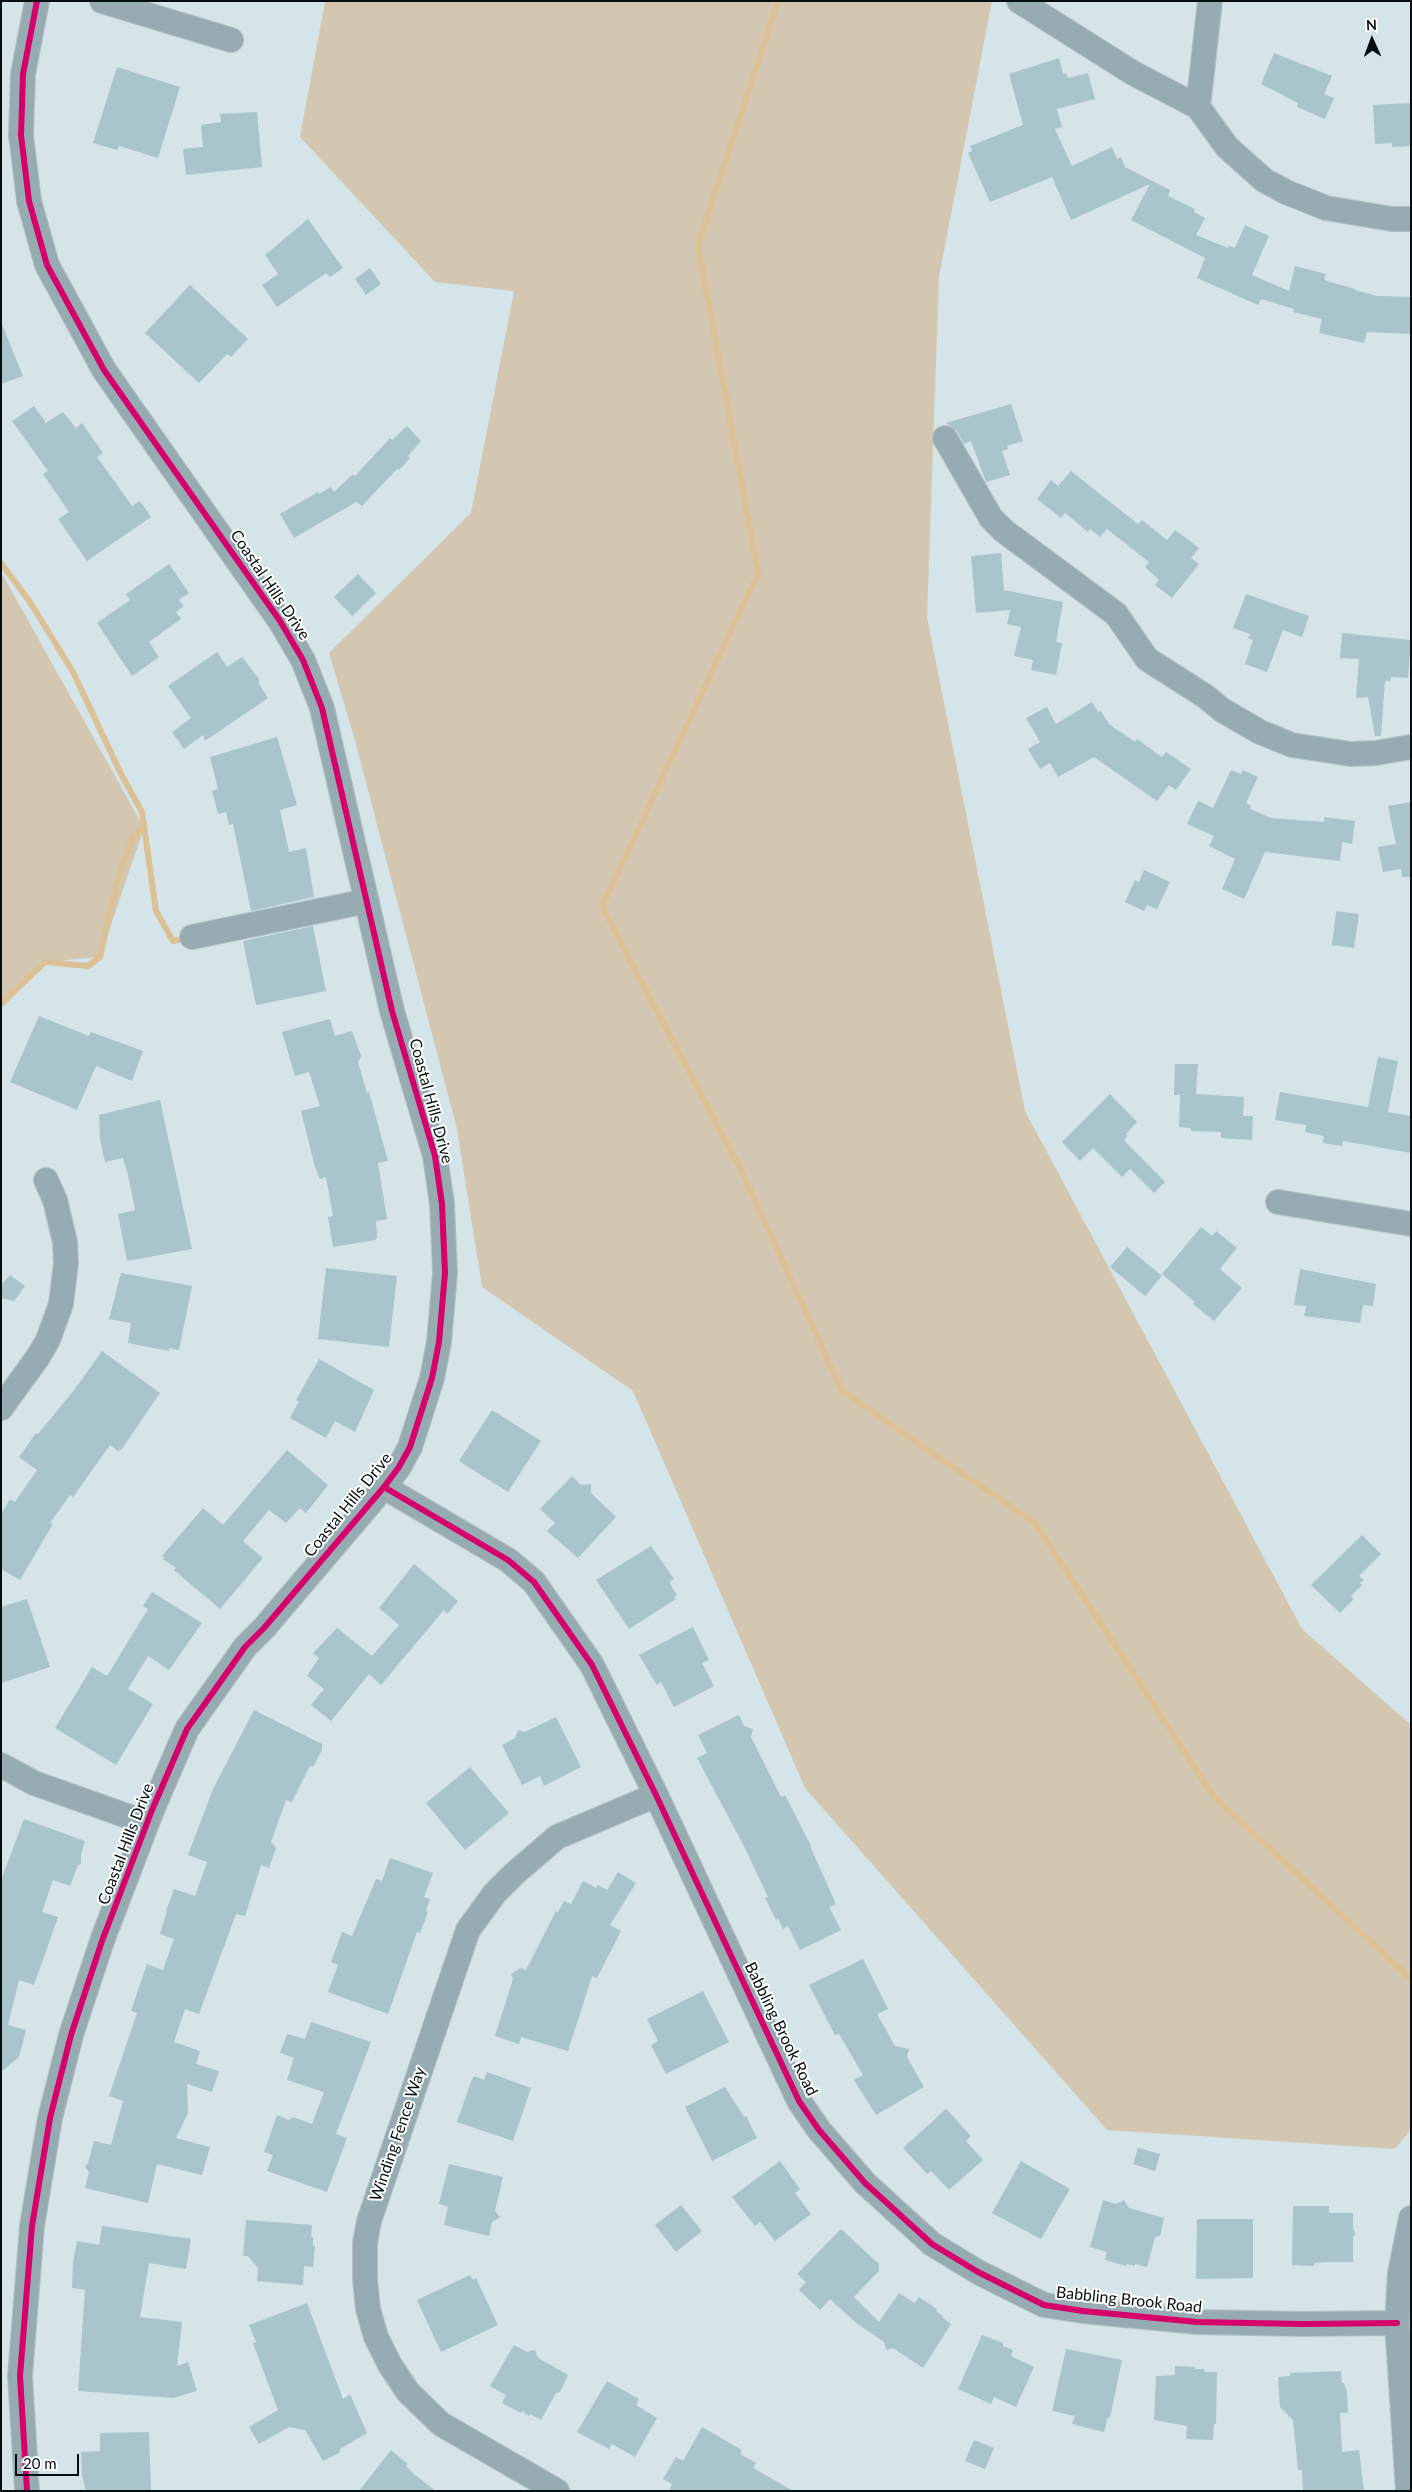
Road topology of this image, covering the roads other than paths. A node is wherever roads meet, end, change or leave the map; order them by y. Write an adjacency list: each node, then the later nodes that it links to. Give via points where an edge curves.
1 (37, 1): 10 (street, Coastal Hills Drive, via 23,74 21,135 30,201 47,265 104,370 280,621 303,660 322,708)
2 (102, 1): 5 (street)
3 (1019, 1): 6 (street, via 1133,73)
4 (1210, 1): 6 (street)
5 (231, 40)
6 (1198, 107): 7 (street, via 1227,147 1264,180 1286,192 1326,208)
7 (1411, 219)
8 (945, 438): 9 (street, via 992,518 1004,531 1116,614 1147,659 1241,722 1292,746 1351,754)
9 (1411, 747)
10 (367, 901): 11 (street); 16 (street, Coastal Hills Drive, via 392,1011 435,1156 445,1238 443,1313 432,1378 410,1447 400,1467)
11 (192, 937)
12 (46, 1180): 15 (street, via 55,1200 65,1242 61,1304 48,1340)
13 (1278, 1202): 14 (street)
14 (1411, 1224)
15 (1, 1408)
16 (384, 1487): 18 (street, Babbling Brook Road, via 508,1560 534,1582 592,1666); 19 (street, Coastal Hills Drive, via 245,1647 207,1699 187,1730)
17 (1, 1765): 19 (street, via 34,1783)
18 (656, 1795): 21 (street, Babbling Brook Road, via 799,2101 819,2130 865,2183 932,2244 1044,2305 1197,2322); 23 (street, Winding Fence Way, via 557,1837 495,1893 468,1930 368,2221 364,2279 368,2309 376,2337 408,2392 441,2424)
19 (147, 1823): 22 (street, Coastal Hills Drive, via 102,1941 72,2035 48,2127 32,2226 20,2376)
20 (1411, 2218): 21 (street, via 1400,2273)
21 (1397, 2323): 24 (street)
22 (26, 2491)
23 (557, 2491)
24 (1408, 2491)

